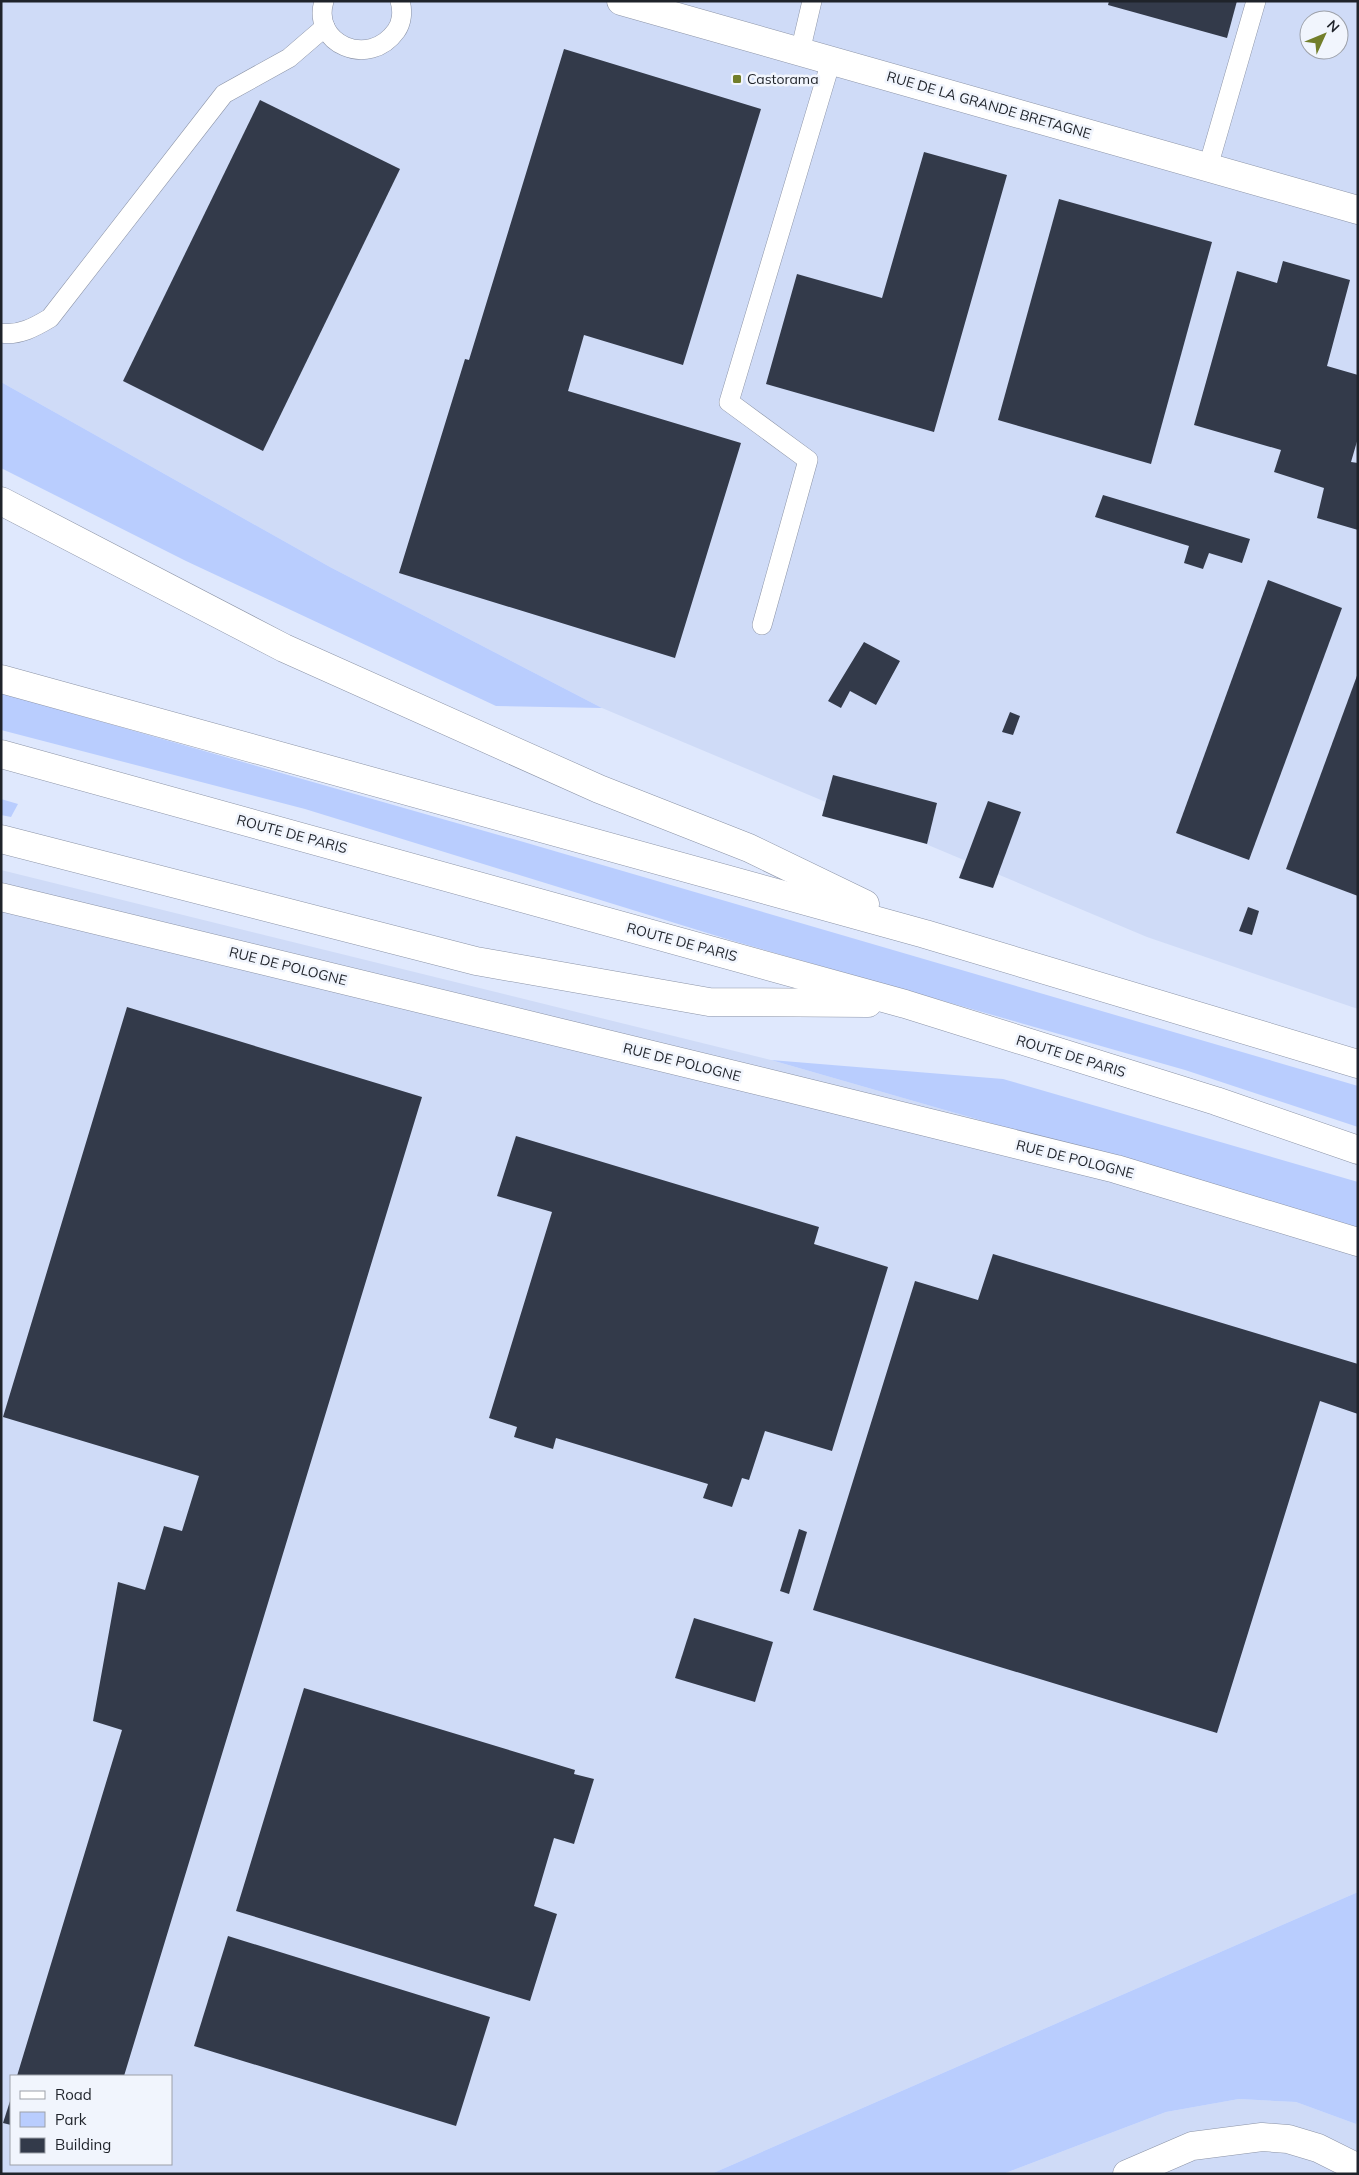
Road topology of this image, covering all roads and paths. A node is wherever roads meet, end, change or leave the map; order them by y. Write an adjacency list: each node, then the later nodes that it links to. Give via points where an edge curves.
1 (324, 1): 6 (lane, via 321,8)
2 (400, 1): 6 (lane, via 399,27 377,48 362,51 347,48 334,40)
3 (621, 1): 7 (main road, RUE DE LA GRANDE BRETAGNE)
4 (812, 1): 7 (lane)
5 (1256, 1): 9 (lane)
6 (325, 27): 11 (lane, via 289,58 224,94 50,318 31,330)
7 (800, 52): 8 (main road, RUE DE LA GRANDE BRETAGNE)
8 (831, 61): 9 (main road, RUE DE LA GRANDE BRETAGNE); 13 (lane, via 729,402 808,460)
9 (1208, 167): 10 (main road, RUE DE LA GRANDE BRETAGNE)
10 (1358, 210)
11 (1, 333)
12 (1, 501): 18 (main road, via 284,648 599,789 749,848)
13 (762, 624)
14 (1, 679): 18 (main road)
15 (1, 754): 19 (main road, ROUTE DE PARIS)
16 (1, 839): 19 (main road, via 476,962 709,1002)
17 (1, 897): 22 (main road, RUE DE POLOGNE, via 1116,1169)
18 (925, 934): 20 (main road)
19 (905, 1004): 21 (main road, ROUTE DE PARIS, via 1216,1101)
20 (1358, 1064)
21 (1358, 1150)
22 (1358, 1242)
23 (1358, 2168): 24 (main road, via 1318,2148 1288,2139 1262,2138 1192,2146)
24 (1127, 2174)

